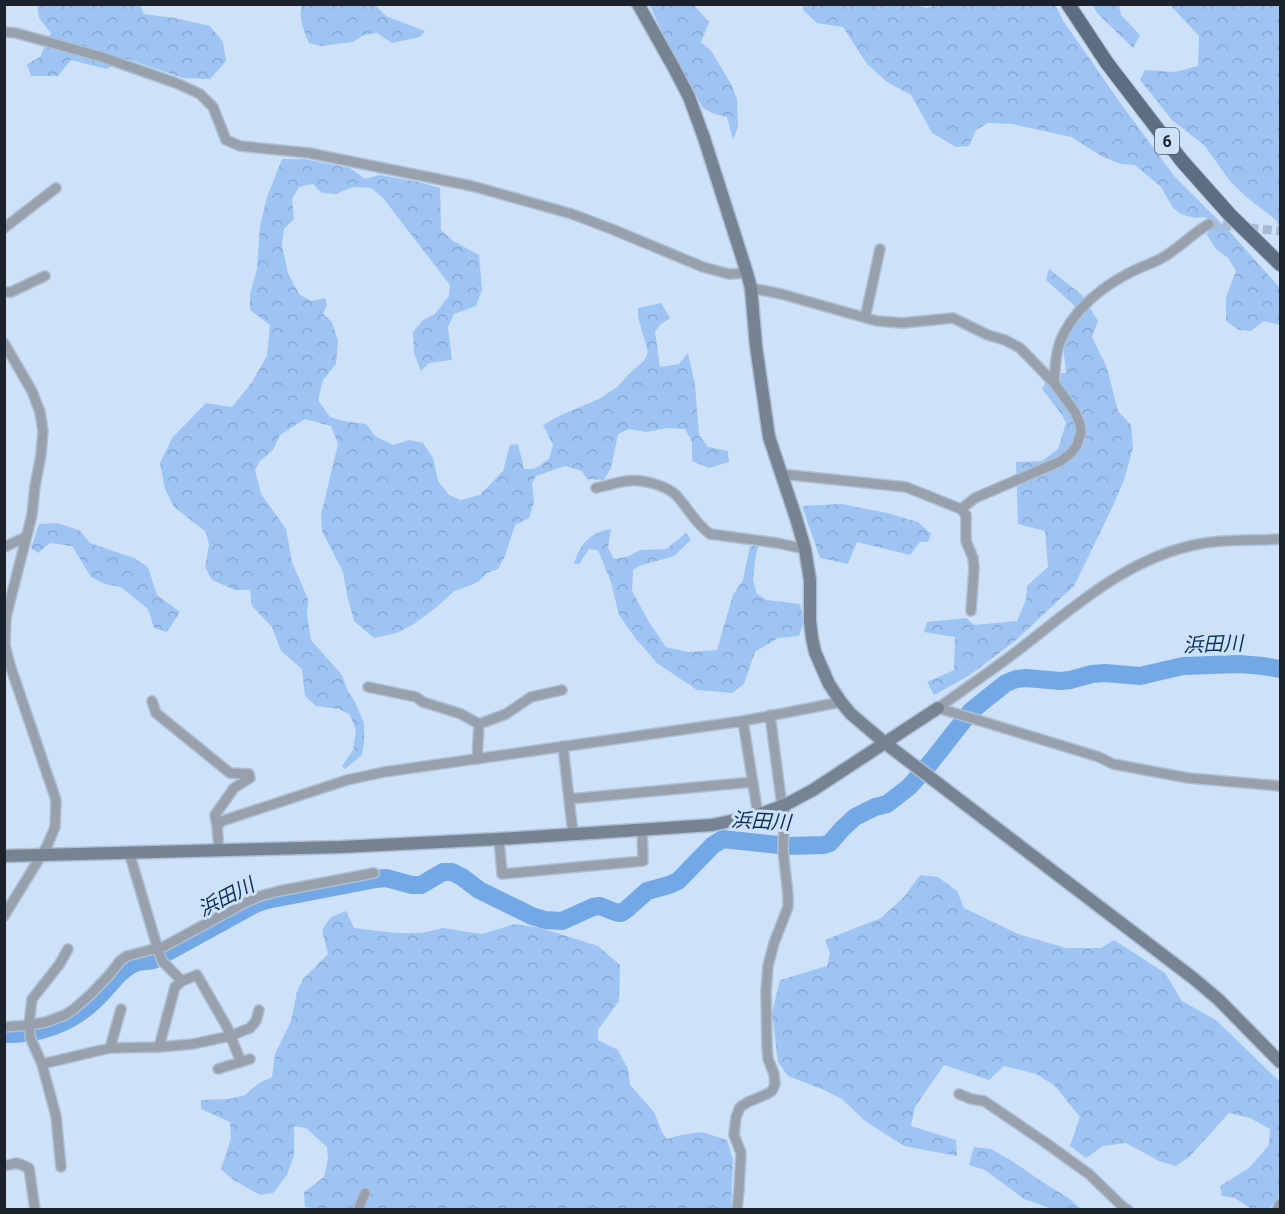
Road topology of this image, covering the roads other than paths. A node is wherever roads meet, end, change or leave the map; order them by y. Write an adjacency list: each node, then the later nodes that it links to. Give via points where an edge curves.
1 (638, 4): 9 (street, via 689,98)
2 (1068, 4): 8 (main road, 6, via 1107,63 1182,161)
3 (4, 32): 9 (street, via 102,57 200,94 213,107 226,140 240,146 309,153 472,186 572,214 703,267 729,274)
4 (56, 188): 6 (street)
5 (1209, 224): 15 (street, via 1161,259 1117,280 1089,300 1060,342)
6 (4, 228)
7 (880, 249): 13 (street)
8 (1281, 264)
9 (747, 273): 11 (street)
10 (45, 276): 12 (street)
11 (751, 288): 13 (street); 16 (street, via 765,417)
12 (4, 292)
13 (865, 318): 15 (street, via 903,323 953,318 1020,348)
14 (4, 343): 19 (street, via 32,391 43,431)
15 (1054, 383): 18 (street, via 1080,424 1077,445 1061,460 975,498)
16 (780, 474): 18 (street, via 906,487); 22 (street)
17 (596, 488): 22 (street, via 630,480 646,482 674,494 710,534)
18 (961, 509): 23 (street, via 966,515 966,541 974,568)
19 (26, 537): 21 (street); 24 (street, via 6,617)
20 (1281, 539): 29 (street, via 1199,544 1167,552 1121,574)
21 (4, 547)
22 (805, 549): 28 (street, via 812,638 821,669)
23 (971, 611)
24 (5, 651): 47 (street, via 56,800 55,826)
25 (368, 687): 32 (street, via 416,697)
26 (562, 690): 32 (street, via 531,697 506,714)
27 (152, 700): 41 (street, via 156,713 230,773 249,774 250,778 234,788 215,815)
28 (841, 702): 30 (street); 33 (street)
29 (938, 708): 33 (street); 37 (street, via 1113,764 1188,778)
30 (770, 715): 31 (street); 39 (street)
31 (743, 721): 34 (street); 36 (street)
32 (479, 724): 35 (street)
33 (885, 743): 39 (street); 61 (street, via 1193,978)
34 (563, 746): 35 (street); 38 (street)
35 (477, 759): 41 (street, via 346,780 238,815)
36 (753, 782): 38 (street); 40 (street)
37 (1281, 786)
38 (569, 799): 43 (street)
39 (783, 805): 40 (street); 71 (street, via 788,907 768,966 766,992 768,1059 775,1084 767,1094 740,1107 736,1117 734,1135 741,1154)
40 (758, 815): 42 (street, via 712,825)
41 (217, 826): 45 (street)
42 (642, 830): 43 (street); 44 (street, via 643,861 502,874)
43 (573, 834): 44 (street)
44 (499, 839): 45 (street)
45 (219, 850): 46 (street)
46 (129, 852): 47 (street); 52 (street)
47 (42, 855): 48 (street); 50 (street)
48 (4, 856)
49 (374, 873): 52 (street, via 260,896 165,946)
50 (4, 916)
51 (68, 949): 57 (street, via 32,999)
52 (160, 954): 53 (street); 57 (street, via 127,956 74,1009)
53 (182, 981): 58 (street, via 198,975); 59 (street, via 176,987)
54 (121, 1009): 60 (street)
55 (259, 1010): 58 (street, via 250,1028)
56 (4, 1027): 57 (street)
57 (30, 1030): 62 (street)
58 (230, 1036): 59 (street); 63 (street, via 246,1060)
59 (159, 1047): 60 (street)
60 (110, 1048): 62 (street)
61 (1281, 1062)
62 (42, 1064): 66 (street, via 56,1116)
63 (218, 1069)
64 (959, 1094): 72 (street, via 984,1101 1043,1141)
65 (4, 1166): 69 (street, via 17,1163 29,1168)
66 (61, 1167)
67 (365, 1193): 70 (street)
68 (1281, 1204): 73 (street)
69 (35, 1209)
70 (358, 1209)
71 (737, 1209)
72 (1128, 1209)
73 (1277, 1209)

